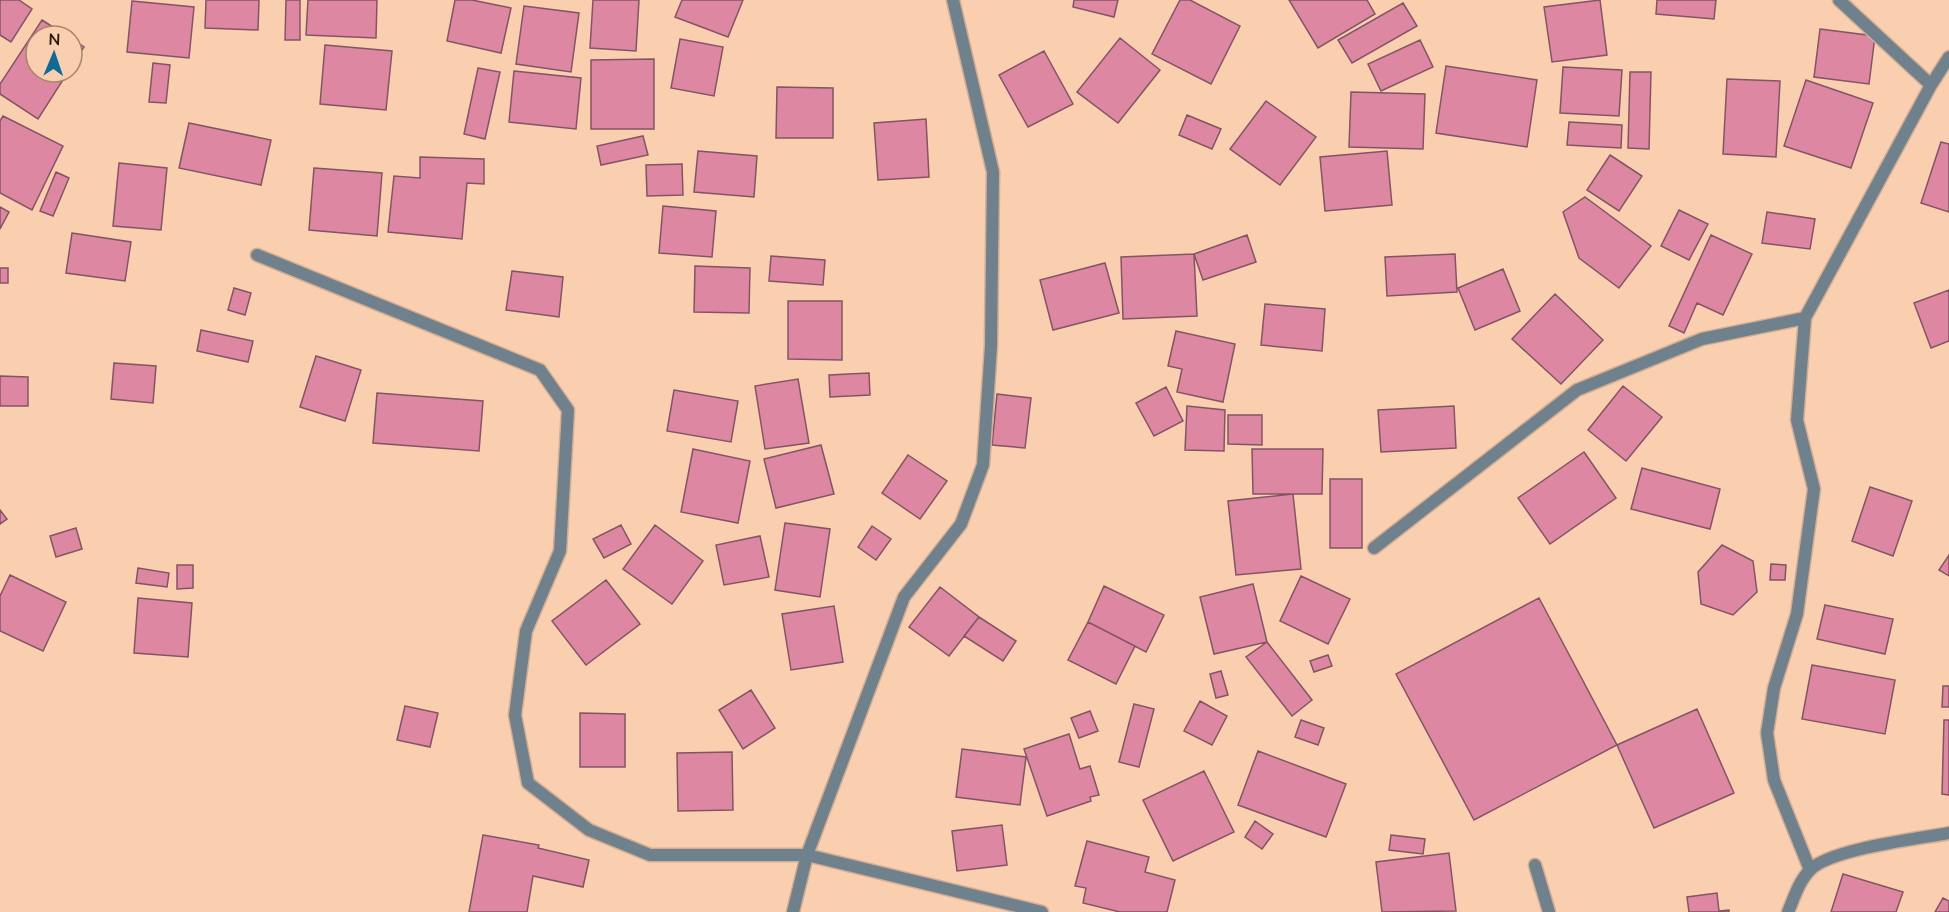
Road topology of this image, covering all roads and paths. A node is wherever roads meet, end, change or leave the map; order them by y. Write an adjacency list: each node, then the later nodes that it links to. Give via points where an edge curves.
1 (953, 0): 9 (street, via 993,172 992,346 984,465 961,524 904,597)
2 (1839, 0): 4 (street)
3 (1949, 57): 4 (street)
4 (1931, 85): 6 (street)
5 (257, 255): 9 (street, via 540,370 568,410 560,551 526,631 514,715 528,783 589,830 650,855)
6 (1805, 318): 7 (street, via 1702,339 1577,390); 11 (street, via 1797,420 1814,489 1797,614 1774,688 1767,733 1774,780)
7 (1374, 548)
8 (1949, 833): 11 (street, via 1831,856)
9 (807, 855): 12 (street); 13 (street)
10 (1535, 865): 14 (street)
11 (1810, 870): 15 (street)
12 (793, 912)
13 (1042, 912)
14 (1549, 912)
15 (1788, 912)

